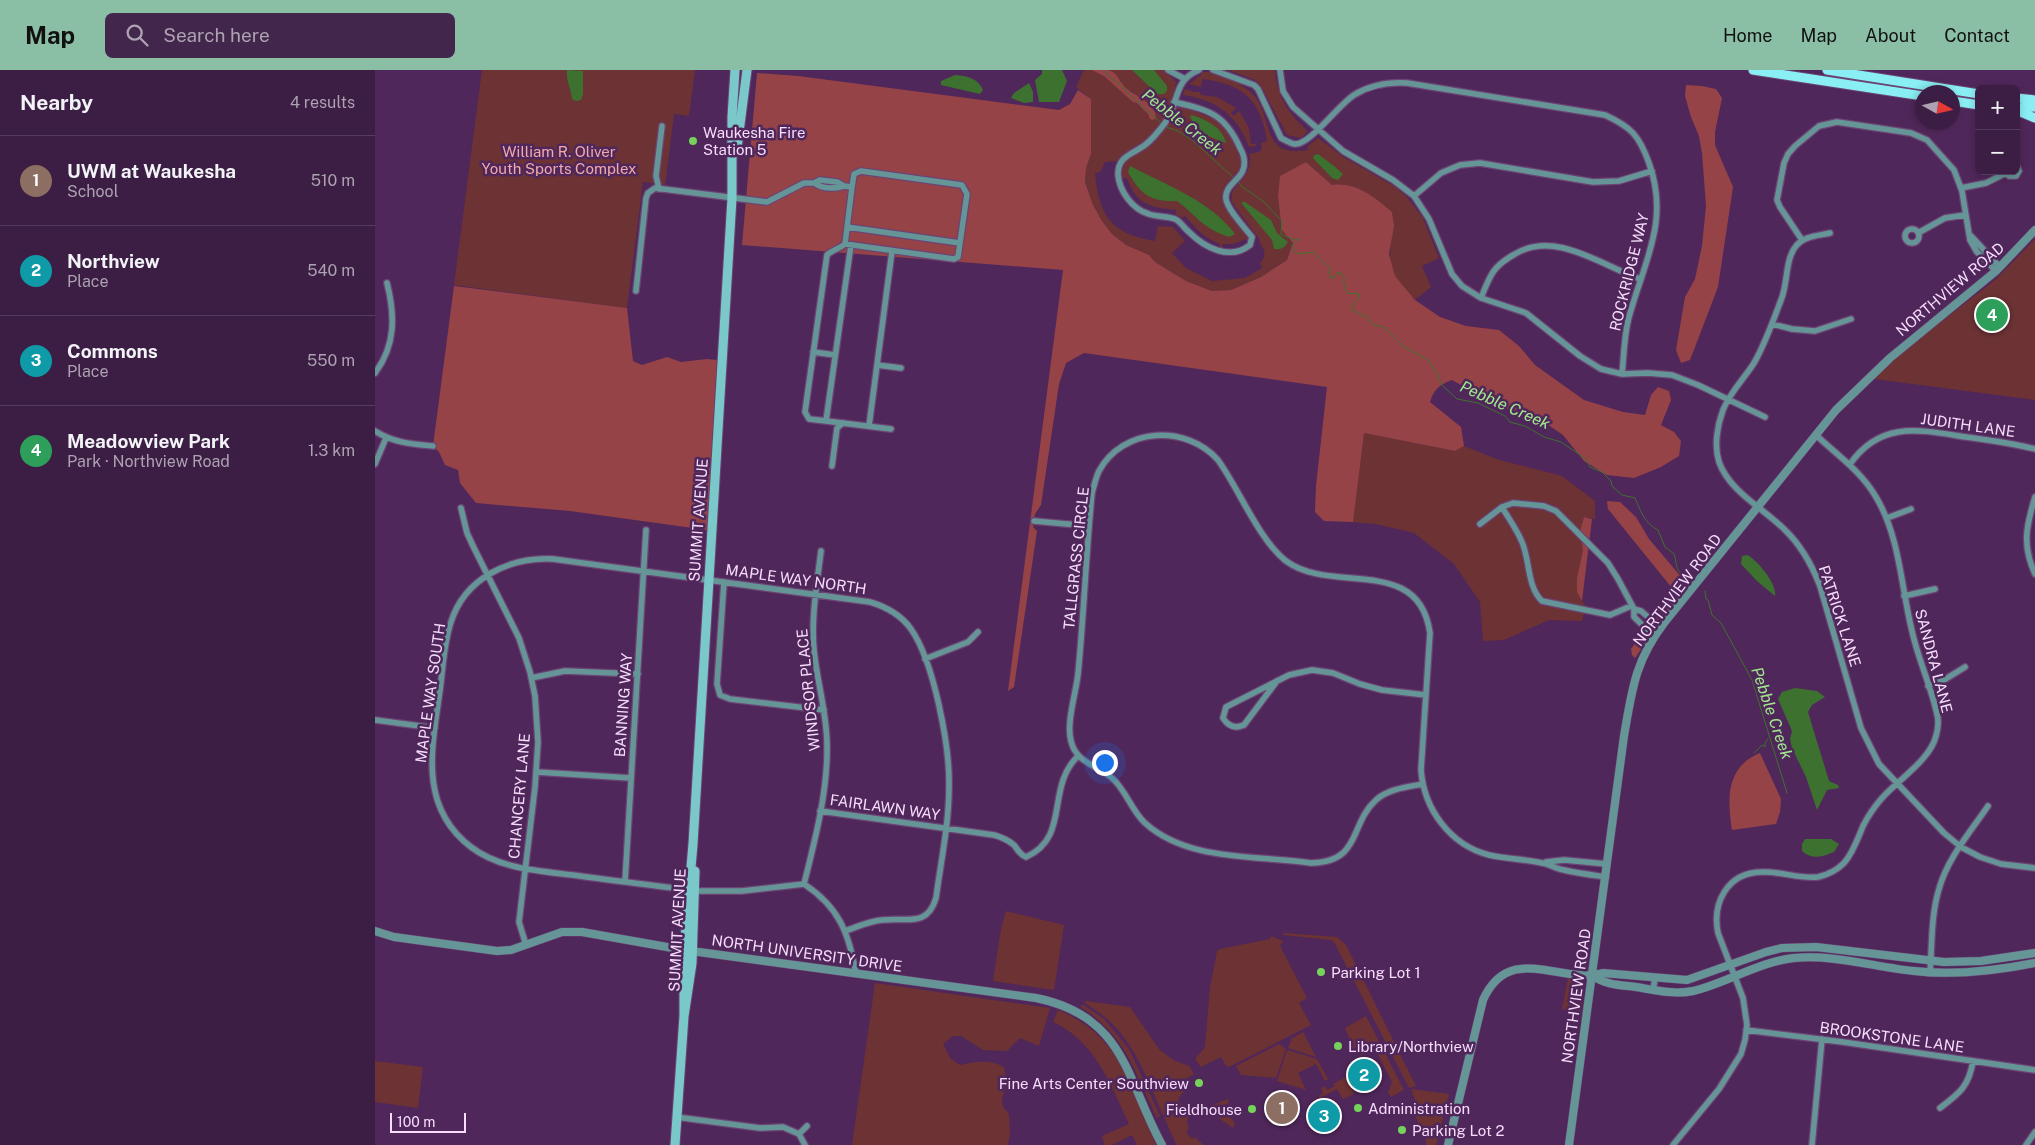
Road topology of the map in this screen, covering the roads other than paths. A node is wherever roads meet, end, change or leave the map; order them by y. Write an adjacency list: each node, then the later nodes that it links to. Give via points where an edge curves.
1 (735, 70): 31 (main road, SUMMIT AVENUE)
2 (747, 70): 31 (main road, SUMMIT AVENUE)
3 (1168, 70): 9 (street)
4 (1199, 70): 9 (street)
5 (1213, 70): 24 (street, ROCKRIDGE WAY, via 1258,89 1281,138 1295,144 1309,140)
6 (1280, 70): 24 (street, via 1283,91 1293,107)
7 (1753, 70): 11 (main road)
8 (1827, 70): 10 (main road)
9 (1185, 79): 14 (street)
10 (1975, 93)
11 (1915, 95)
12 (2020, 98): 13 (main road)
13 (2035, 100)
14 (1174, 102): 14 (street, via 1162,128 1146,145 1126,155 1120,164 1121,187 1139,210 1177,219 1215,251 1232,252 1250,245 1252,237 1227,205 1226,193 1243,172 1245,162 1234,134 1220,117)
15 (1960, 102): 16 (main road)
16 (1975, 104)
17 (2035, 107): 18 (main road)
18 (2020, 109)
19 (2020, 110): 21 (main road)
20 (2020, 111): 22 (main road)
21 (2035, 112)
22 (2035, 118)
23 (662, 126): 29 (street, via 656,176)
24 (1318, 130): 25 (street, ROCKRIDGE WAY, via 1355,94 1389,82 1407,82 1605,115 1625,124 1642,143); 30 (street, via 1343,151)
25 (1652, 171): 30 (street, via 1619,181 1593,182 1479,163 1460,164 1441,173); 42 (street, ROCKRIDGE WAY, via 1658,202 1657,224)
26 (2001, 175): 28 (street, via 1986,183)
27 (852, 187): 31 (street, via 837,182 824,184 820,180 804,183 767,202); 33 (street); 38 (street, via 854,174 861,171 962,185 967,194)
28 (1961, 188): 32 (street); 37 (street, via 1954,170 1934,147 1918,135 1837,122 1819,126 1788,154 1777,200)
29 (659, 189): 31 (street); 44 (street, via 648,193)
30 (1414, 196): 45 (street, via 1429,219 1452,274 1462,286)
31 (732, 198): 82 (main road, SUMMIT AVENUE)
32 (1965, 215): 36 (street, via 1945,218); 41 (street, via 1974,247)
33 (847, 227): 38 (street); 39 (street)
34 (2035, 230): 41 (street, NORTHVIEW ROAD)
35 (1830, 233): 37 (street)
36 (1918, 233)
37 (1802, 240): 47 (street, PATRICK LANE, via 1792,252 1787,286)
38 (960, 243): 40 (street, via 958,257 954,259)
39 (848, 244): 40 (street); 48 (street, via 827,255); 49 (street)
40 (892, 251): 50 (street)
41 (1998, 269): 61 (street, NORTHVIEW ROAD, via 1884,363 1836,410)
42 (1640, 279): 45 (street, via 1561,247 1525,248 1499,263); 53 (street, ROCKRIDGE WAY, via 1628,320)
43 (387, 283): 52 (street, via 393,333)
44 (636, 291)
45 (1481, 298): 53 (street, via 1526,313 1580,356 1601,369)
46 (1851, 319): 47 (street, via 1815,331)
47 (1771, 324): 54 (street, PATRICK LANE, via 1753,364)
48 (813, 352): 49 (street); 56 (street, via 805,412 809,419)
49 (835, 355): 56 (street)
50 (877, 365): 51 (street); 58 (street)
51 (901, 368)
52 (375, 373)
53 (1622, 374): 54 (street, via 1672,375)
54 (1728, 401): 55 (street); 69 (street, PATRICK LANE, via 1717,438 1718,460 1729,481)
55 (1765, 417)
56 (826, 421): 57 (street)
57 (843, 423): 58 (street); 67 (street, via 837,428)
58 (869, 426): 59 (street)
59 (891, 429)
60 (375, 431): 62 (street)
61 (1816, 435): 66 (street, SANDRA LANE); 69 (street, NORTHVIEW ROAD)
62 (386, 438): 63 (street); 65 (street)
63 (433, 446)
64 (2035, 449): 66 (street, JUDITH LANE, via 1928,431 1903,430 1872,442)
65 (375, 464)
66 (1850, 464): 73 (street, SANDRA LANE, via 1871,489)
67 (832, 466)
68 (2035, 497): 81 (street, via 2025,539)
69 (1758, 507): 88 (street, NORTHVIEW ROAD); 105 (street, PATRICK LANE, via 1793,538 1812,566 1863,734 1874,756)
70 (1502, 508): 75 (street); 87 (street, via 1513,503 1544,506 1556,511 1608,563); 87 (street, via 1522,541 1534,590 1542,601 1610,615)
71 (1911, 509): 73 (street)
72 (462, 511): 80 (street, CHANCERY LANE, via 467,533)
73 (1887, 518): 86 (street, SANDRA LANE)
74 (1034, 521): 76 (street)
75 (1480, 524)
76 (1089, 526): 97 (street, TALLGRASS CIRCLE, via 1092,493 1099,471 1120,449 1137,439 1154,435 1193,441 1218,460 1266,539 1285,560 1311,573 1390,583 1417,601 1425,614 1430,633); 101 (street, TALLGRASS CIRCLE, via 1078,672 1070,730 1071,741)
77 (646, 530): 79 (street, BANNING WAY)
78 (821, 551): 85 (street, WINDSOR PLACE)
79 (644, 571): 80 (street, MAPLE WAY SOUTH, via 540,558 514,562); 82 (street, MAPLE WAY SOUTH); 93 (street, BANNING WAY)
80 (488, 574): 94 (street, CHANCERY LANE, via 519,638); 100 (street, MAPLE WAY SOUTH, via 469,591 452,620 446,642)
81 (2035, 574)
82 (707, 580): 83 (street, MAPLE WAY NORTH); 117 (main road, SUMMIT AVENUE)
83 (724, 582): 85 (street, MAPLE WAY NORTH); 98 (street, via 717,684 720,695 730,699)
84 (1935, 589): 86 (street)
85 (815, 594): 91 (street, MAPLE WAY NORTH, via 870,602 892,611 910,628); 98 (street, WINDSOR PLACE, via 814,652)
86 (1904, 596): 96 (street, SANDRA LANE)
87 (1632, 608): 88 (street, via 1641,611); 90 (street, via 1634,618)
88 (1661, 628): 90 (street, NORTHVIEW ROAD)
89 (978, 632): 91 (street, via 968,642)
90 (1655, 636): 111 (street, NORTHVIEW ROAD, via 1639,664 1632,690)
91 (925, 659): 108 (street, MAPLE WAY NORTH, via 948,755)
92 (1965, 667): 96 (street)
93 (638, 674): 94 (street, via 565,670); 103 (street, BANNING WAY)
94 (531, 678): 102 (street, CHANCERY LANE, via 537,728)
95 (1277, 681): 95 (street, via 1226,707 1223,718 1236,727 1244,725); 97 (street, via 1295,672 1318,670 1382,690)
96 (1928, 686): 105 (street, SANDRA LANE, via 1938,718 1936,737 1928,752)
97 (1426, 695): 104 (street, TALLGRASS CIRCLE)
98 (824, 710): 107 (street, WINDSOR PLACE, via 827,764)
99 (375, 720): 100 (street)
100 (435, 728): 112 (street, MAPLE WAY SOUTH, via 432,782 447,822 466,843 485,856)
101 (1079, 756): 104 (street, via 1111,777 1140,817 1177,844 1200,851 1311,863 1327,861 1343,852 1356,835 1365,812 1380,797); 108 (street, FAIRLAWN WAY, via 1068,767 1062,780 1049,838 1030,856 1024,858 1010,842 994,834)
102 (536, 772): 103 (street); 112 (street, CHANCERY LANE)
103 (631, 778): 115 (street, BANNING WAY)
104 (1423, 784): 110 (street, TALLGRASS CIRCLE, via 1434,812 1461,842 1488,854)
105 (1897, 784): 109 (street, PATRICK LANE); 128 (street, SANDRA LANE, via 1873,810 1850,855 1835,870 1817,877 1754,872 1739,878 1725,890 1716,922)
106 (1988, 806): 109 (street)
107 (820, 811): 108 (street, FAIRLAWN WAY); 116 (street, WINDSOR PLACE)
108 (946, 828): 119 (street, MAPLE WAY NORTH, via 937,898 927,915 915,920 877,921)
109 (1961, 847): 113 (street, PATRICK LANE, via 2001,864); 126 (street, via 1939,889)
110 (1544, 863): 111 (street, TALLGRASS CIRCLE, via 1564,860); 114 (street, TALLGRASS CIRCLE, via 1562,870)
111 (1607, 864): 114 (street, NORTHVIEW ROAD)
112 (525, 868): 115 (street, MAPLE WAY SOUTH); 120 (street, CHANCERY LANE, via 519,922)
113 (2035, 868)
114 (1606, 877): 132 (street, NORTHVIEW ROAD)
115 (625, 882): 117 (street, MAPLE WAY SOUTH)
116 (804, 884): 117 (street, MAPLE WAY SOUTH, via 741,891); 119 (street, via 827,901)
117 (692, 891): 121 (main road, SUMMIT AVENUE)
118 (375, 931): 120 (street, NORTH UNIVERSITY DRIVE, via 394,937 497,951)
119 (845, 931): 131 (street)
120 (526, 945): 121 (street, NORTH UNIVERSITY DRIVE, via 571,931)
121 (688, 950): 131 (street, NORTH UNIVERSITY DRIVE); 141 (main road, SUMMIT AVENUE)
122 (1776, 950): 124 (street, via 1800,946); 125 (street); 128 (street)
123 (2035, 953): 126 (street, via 1981,960)
124 (1890, 956): 126 (street); 129 (street)
125 (1779, 960): 129 (street, via 1816,958); 133 (street)
126 (1931, 961): 130 (street)
127 (2035, 963): 130 (street, via 1970,973)
128 (1731, 966): 133 (street, SANDRA LANE); 134 (street, via 1687,980)
129 (1889, 968): 130 (street)
130 (1930, 973)
131 (856, 974): 148 (street, NORTH UNIVERSITY DRIVE, via 1036,998 1056,1003 1086,1018 1105,1034 1119,1053)
132 (1593, 976): 134 (street, via 1603,973); 135 (street, via 1602,982); 149 (street, via 1527,968 1504,975 1491,986 1481,1006); 150 (street, NORTHVIEW ROAD)
133 (1735, 976): 135 (street, via 1693,991); 136 (street, SANDRA LANE, via 1745,1005)
134 (1655, 979): 135 (street)
135 (1653, 990)
136 (1746, 1030): 137 (street, BROOKSTONE LANE); 151 (street, SANDRA LANE, via 1741,1054 1719,1089)
137 (1822, 1039): 138 (street, BROOKSTONE LANE); 152 (street)
138 (1973, 1061): 139 (street, BROOKSTONE LANE); 140 (street, via 1965,1086)
139 (2035, 1070)
140 (1941, 1108)
141 (677, 1117): 144 (street, via 760,1128 783,1127); 146 (main road, SUMMIT AVENUE)
142 (807, 1126): 144 (street)
143 (2035, 1132): 145 (street)
144 (799, 1134): 147 (street)
145 (2028, 1144)
146 (675, 1145)
147 (805, 1145)
148 (1162, 1145)
149 (1448, 1145)
150 (1569, 1145)
151 (1673, 1145)
152 (1812, 1145)

